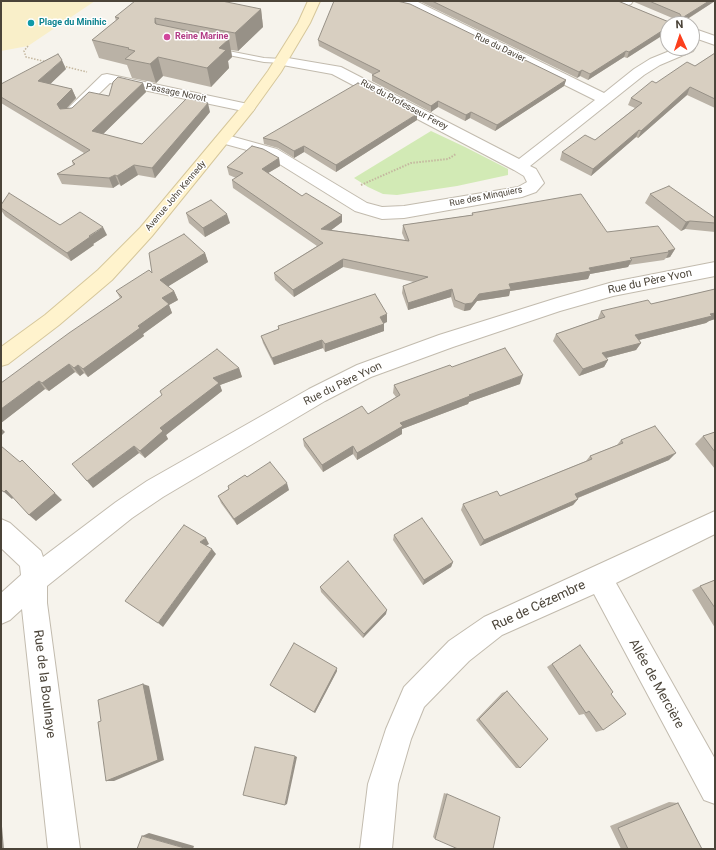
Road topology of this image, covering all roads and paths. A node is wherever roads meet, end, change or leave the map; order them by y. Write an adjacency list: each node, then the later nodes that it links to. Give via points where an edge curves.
1 (314, 1): 11 (main road, Avenue John Kennedy)
2 (394, 1): 15 (street, Rue du Davier, via 414,5)
3 (622, 2): 4 (street)
4 (637, 9)
5 (700, 35): 6 (street)
6 (714, 40): 7 (street)
7 (700, 44)
8 (28, 46): 12 (path, via 24,51 26,57)
9 (210, 48): 11 (lane, via 264,60)
10 (669, 56): 15 (street, via 639,72)
11 (282, 60): 16 (main road, Avenue John Kennedy); 19 (street, Rue du Professeur Ferey, via 336,70)
12 (52, 63)
13 (58, 65): 14 (path)
14 (107, 78): 16 (street, Passage Noroit); 17 (street)
15 (605, 99): 20 (street)
16 (248, 108): 18 (main road, Avenue John Kennedy)
17 (70, 114)
18 (223, 139): 21 (street, Rue des Minquiers, via 271,152); 23 (main road, Avenue John Kennedy, via 146,232 105,274 52,320)
19 (475, 142): 20 (street, Rue du Professeur Ferey); 21 (path, via 448,159 411,163)
20 (520, 166): 21 (street, Rue des Minquiers, via 530,173 536,183 522,192 404,212 382,213 361,207)
21 (341, 195)
22 (715, 269): 27 (street, Rue du Père Yvon, via 613,289 557,305 364,371 317,395 155,489)
23 (1, 358)
24 (715, 522): 26 (street, Rue de Cézembre)
25 (1, 531): 27 (street, Rue de la Boulnaye, via 32,560)
26 (599, 578): 29 (street, Allée de Mercière); 31 (street, Rue de Cézembre, via 494,626 459,651 414,697 396,739 383,784)
27 (34, 580): 28 (street, Rue du Père Yvon); 30 (street, Rue de la Boulnaye, via 34,603)
28 (1, 611)
29 (715, 789)
30 (64, 849)
31 (376, 849)

